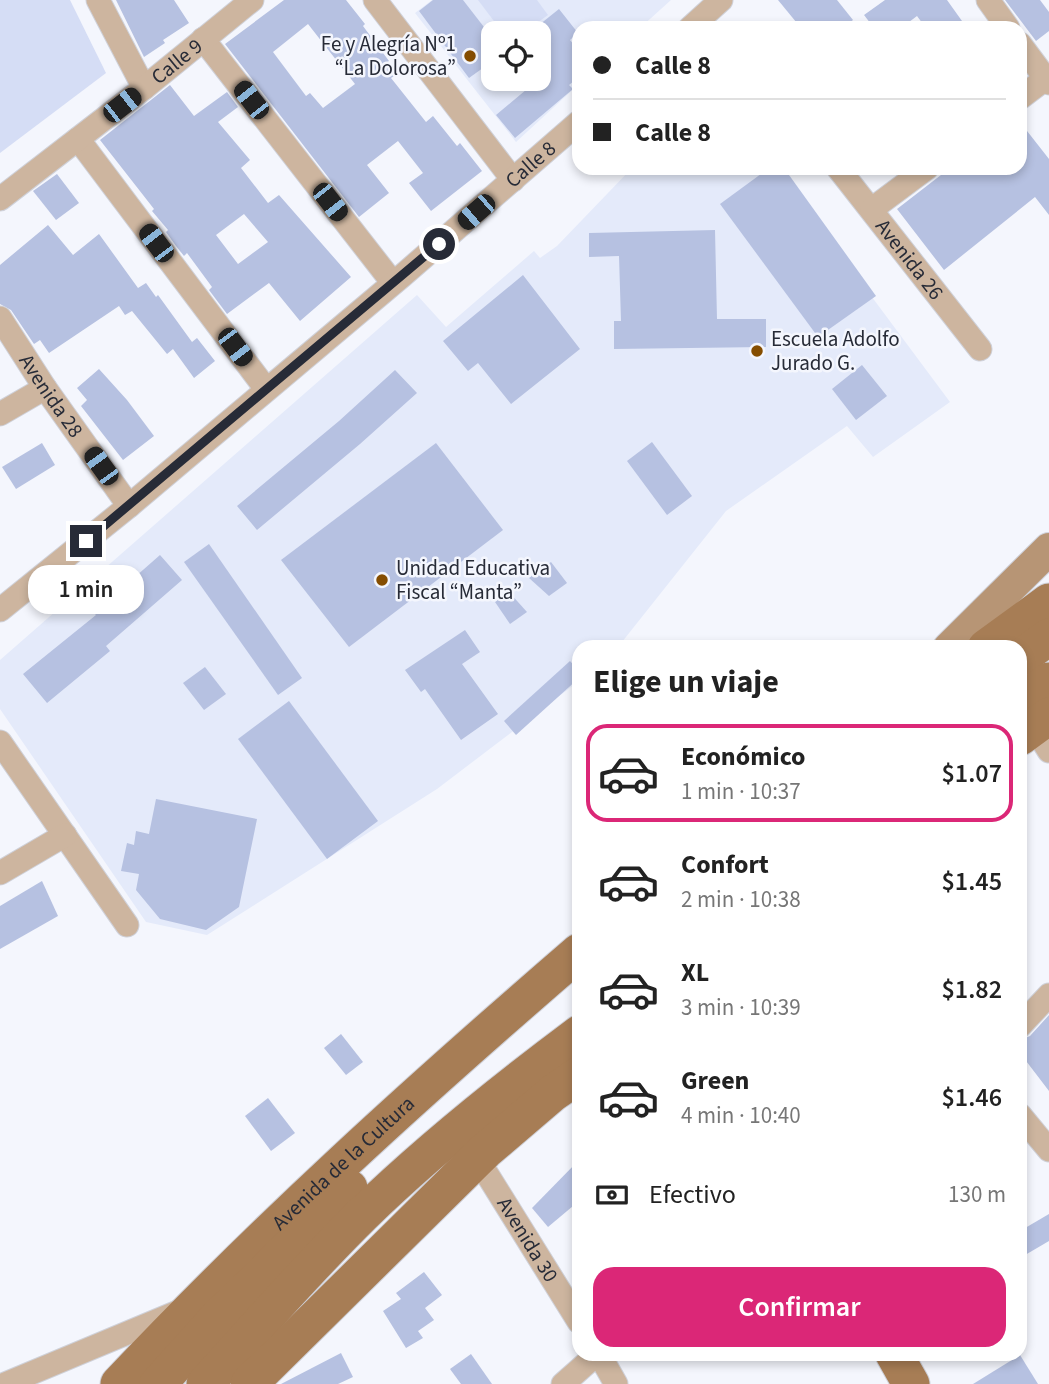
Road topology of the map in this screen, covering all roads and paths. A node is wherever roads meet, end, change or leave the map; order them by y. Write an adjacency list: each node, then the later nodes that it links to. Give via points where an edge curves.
1 (99, 0): 11 (street)
2 (252, 0): 8 (street, Calle 9)
3 (374, 0): 17 (street)
4 (988, 0): 7 (street)
5 (713, 10): 6 (street)
6 (699, 21)
7 (1004, 21)
8 (203, 40): 11 (street, Calle 9); 20 (street)
9 (1027, 53): 10 (street)
10 (1048, 79): 12 (street)
11 (144, 88): 14 (street, Calle 9)
12 (1027, 93)
13 (572, 128): 17 (street, Calle 8)
14 (78, 139): 18 (street, Calle 9); 24 (street)
15 (844, 175): 19 (street, Avenida 26)
16 (917, 175): 19 (street)
17 (513, 180): 20 (street, Calle 8)
18 (0, 200)
19 (872, 209): 22 (street, Avenida 26)
20 (393, 283): 24 (street, Calle 8)
21 (0, 318): 23 (street, Avenida 28)
22 (980, 349)
23 (45, 388): 25 (street); 26 (street, Avenida 28)
24 (266, 389): 26 (street, Calle 8)
25 (0, 414)
26 (129, 506): 29 (street, Calle 8)
27 (1049, 549): 31 (main road)
28 (1049, 602): 32 (main road)
29 (0, 610)
30 (1049, 637): 33 (main road)
31 (957, 640)
32 (997, 640)
33 (1027, 653)
34 (1049, 681): 35 (main road)
35 (1034, 727)
36 (0, 741): 37 (street)
37 (65, 835): 38 (street); 39 (street)
38 (0, 873)
39 (127, 925)
40 (572, 958): 50 (main road, Avenida de la Cultura, via 416,1094)
41 (572, 988): 57 (main road, Avenida de la Cultura, via 394,1143)
42 (1049, 995): 43 (street)
43 (1027, 1019)
44 (572, 1040): 58 (main road, via 424,1158 362,1216)
45 (572, 1080): 49 (main road)
46 (572, 1106): 49 (main road)
47 (1027, 1123): 48 (street)
48 (1049, 1150)
49 (481, 1154): 51 (street, Avenida 30); 59 (main road)
50 (193, 1305): 55 (street); 56 (main road, Avenida de la Cultura)
51 (572, 1310)
52 (590, 1361): 60 (street)
53 (602, 1361): 61 (street)
54 (898, 1361): 62 (main road)
55 (5, 1384)
56 (119, 1384)
57 (158, 1384)
58 (205, 1384)
59 (249, 1384)
60 (563, 1384)
61 (616, 1384)
62 (911, 1384)

